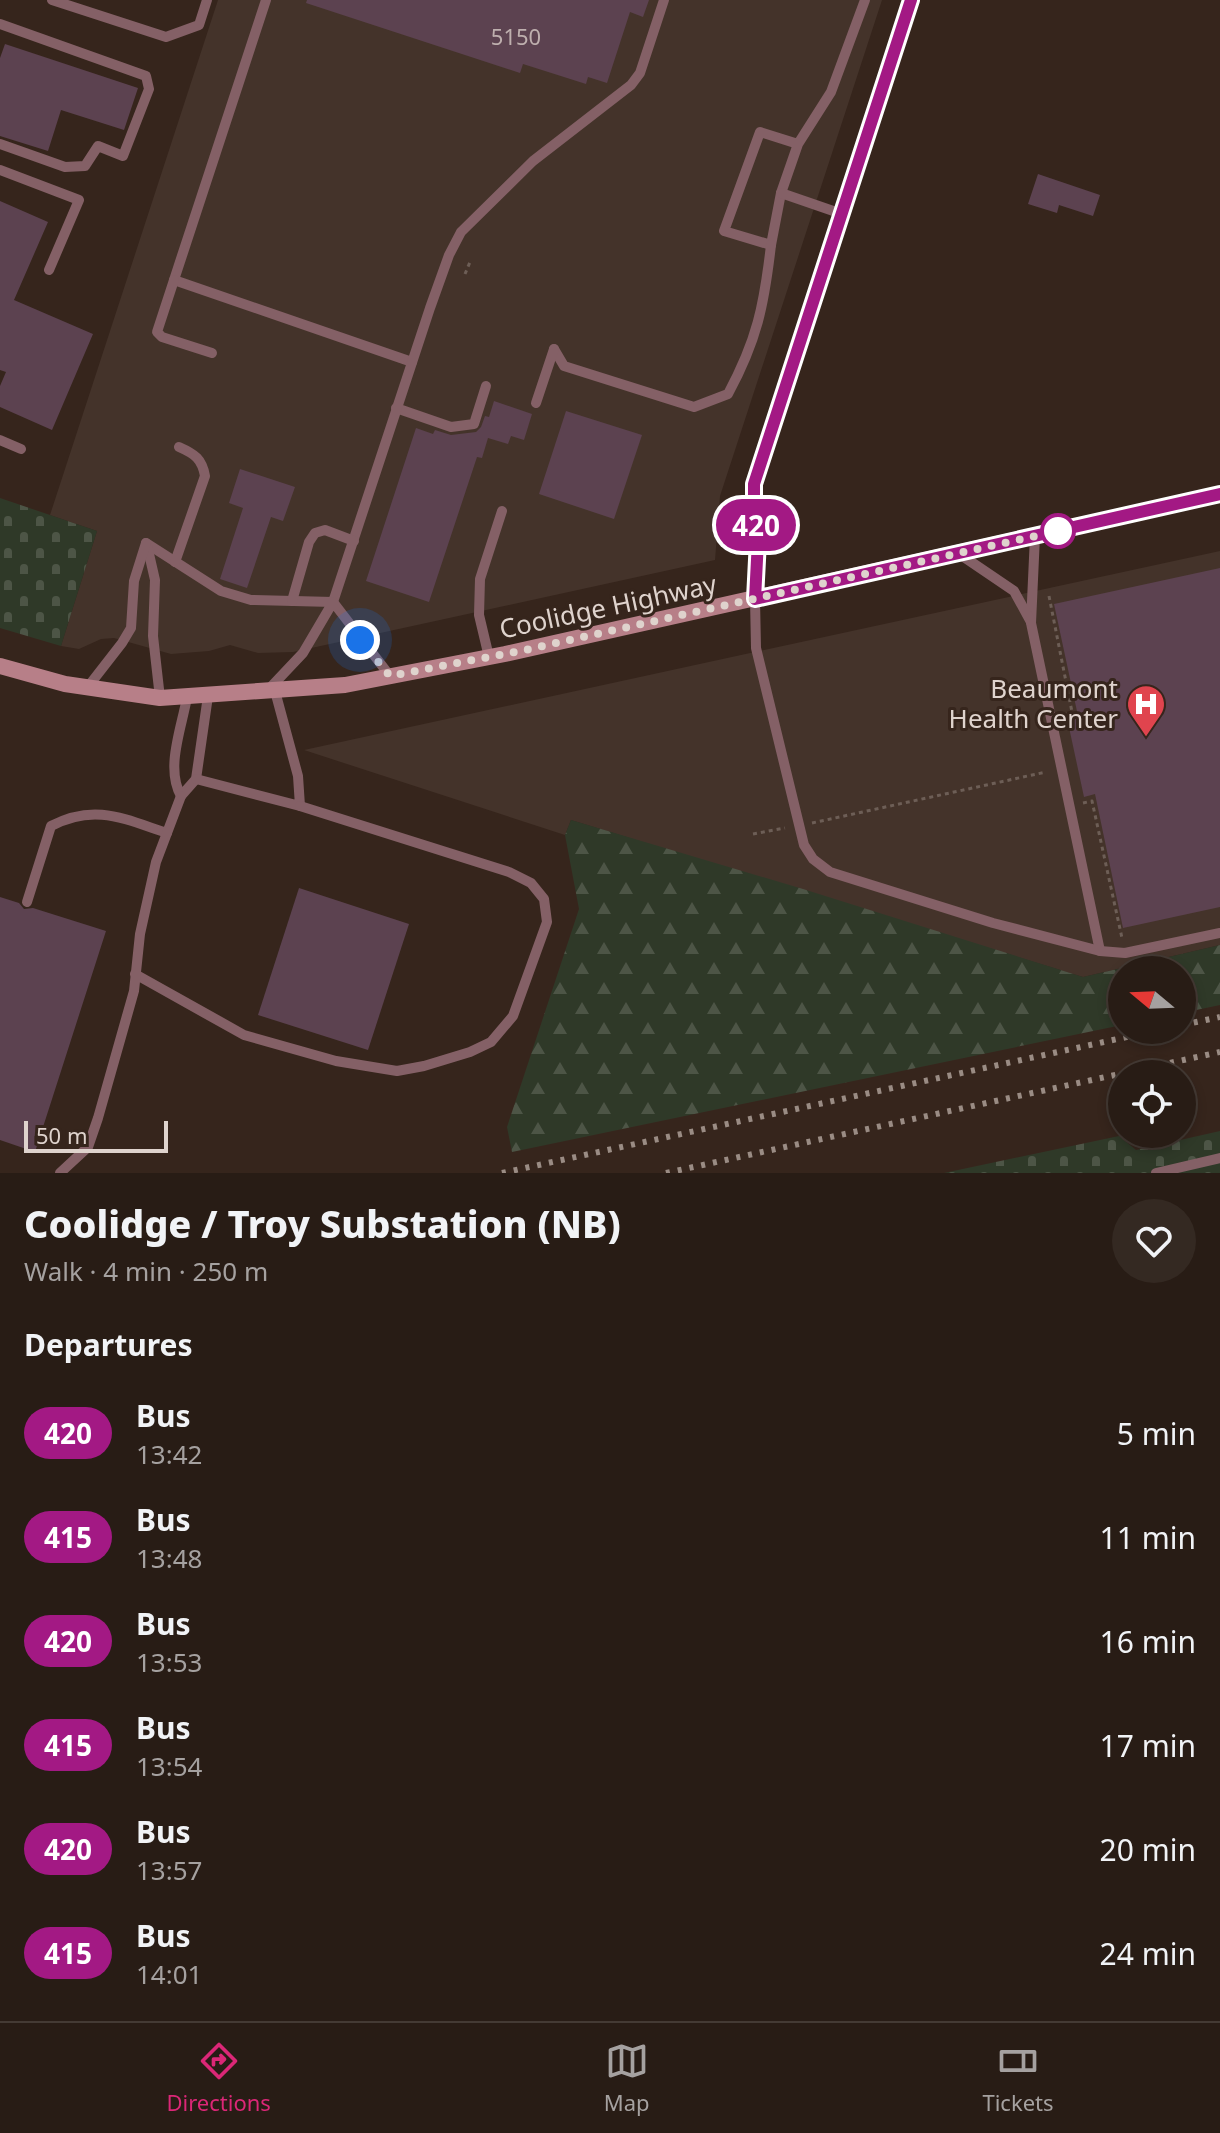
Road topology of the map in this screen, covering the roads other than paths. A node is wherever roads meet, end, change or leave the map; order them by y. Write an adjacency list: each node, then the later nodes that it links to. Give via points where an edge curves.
1 (52, 0): 2 (lane, via 166,37 199,25)
2 (207, 0)
3 (266, 0): 15 (lane)
4 (664, 0): 17 (lane, via 640,73 631,85 533,161 461,232)
5 (865, 0): 9 (lane, via 831,92)
6 (911, 0): 12 (street)
7 (0, 24): 8 (lane, via 146,76 149,89 123,156 98,146 85,166 65,167)
8 (0, 144)
9 (798, 144): 11 (lane); 13 (lane, via 760,132 724,231)
10 (0, 170): 14 (lane, via 79,200)
11 (781, 193): 12 (lane); 13 (lane)
12 (842, 214): 31 (street, via 754,484)
13 (771, 245): 19 (lane, via 755,336 728,394 694,407 564,366 554,349)
14 (49, 270)
15 (174, 280): 16 (lane, via 157,332); 17 (lane)
16 (212, 353)
17 (412, 362): 20 (lane)
18 (486, 386): 20 (lane, via 474,424 451,427)
19 (536, 403)
20 (396, 408): 27 (lane)
21 (0, 440): 23 (lane)
22 (179, 447): 30 (lane, via 203,463 205,476)
23 (21, 449)
24 (1220, 494): 26 (main road, Coolidge Highway)
25 (502, 511): 35 (lane, via 480,579 479,615)
26 (1035, 536): 29 (main road, Coolidge Highway); 34 (lane)
27 (354, 541): 32 (lane, via 325,530 315,533); 33 (lane)
28 (146, 543): 30 (lane); 38 (lane, via 134,581 131,628); 42 (lane, via 155,580 153,636)
29 (958, 553): 31 (main road, Coolidge Highway); 34 (lane, via 1014,591)
30 (175, 562): 32 (lane, via 221,591 251,600)
31 (755, 599): 35 (main road, Coolidge Highway); 49 (lane, via 756,648 804,845 813,859 830,872)
32 (292, 601): 33 (lane)
33 (333, 602): 37 (lane); 39 (lane, via 303,653)
34 (1031, 623): 49 (lane)
35 (489, 657): 37 (main road, Coolidge Highway)
36 (0, 666): 38 (main road, Coolidge Highway)
37 (390, 676): 39 (main road, Coolidge Highway)
38 (87, 688): 42 (main road, Coolidge Highway)
39 (270, 692): 40 (main road, Coolidge Highway); 45 (lane, via 298,776)
40 (208, 696): 41 (main road, Coolidge Highway); 43 (lane)
41 (187, 697): 42 (main road, Coolidge Highway); 44 (lane, via 174,765)
42 (160, 698)
43 (196, 779): 44 (lane); 45 (lane)
44 (181, 796): 46 (lane)
45 (300, 806): 50 (lane, via 509,872 531,883 544,899 547,922 513,1016 491,1042 397,1071 336,1061 244,1035)
46 (167, 833): 47 (lane, via 107,814 72,815 51,826); 50 (lane, via 156,862)
47 (27, 902)
48 (1220, 933): 49 (lane, via 1125,953)
49 (1100, 951)
50 (135, 974): 52 (lane, via 117,1056 88,1147)
51 (1220, 1158): 53 (lane)
52 (60, 1173)
53 (1156, 1173)

